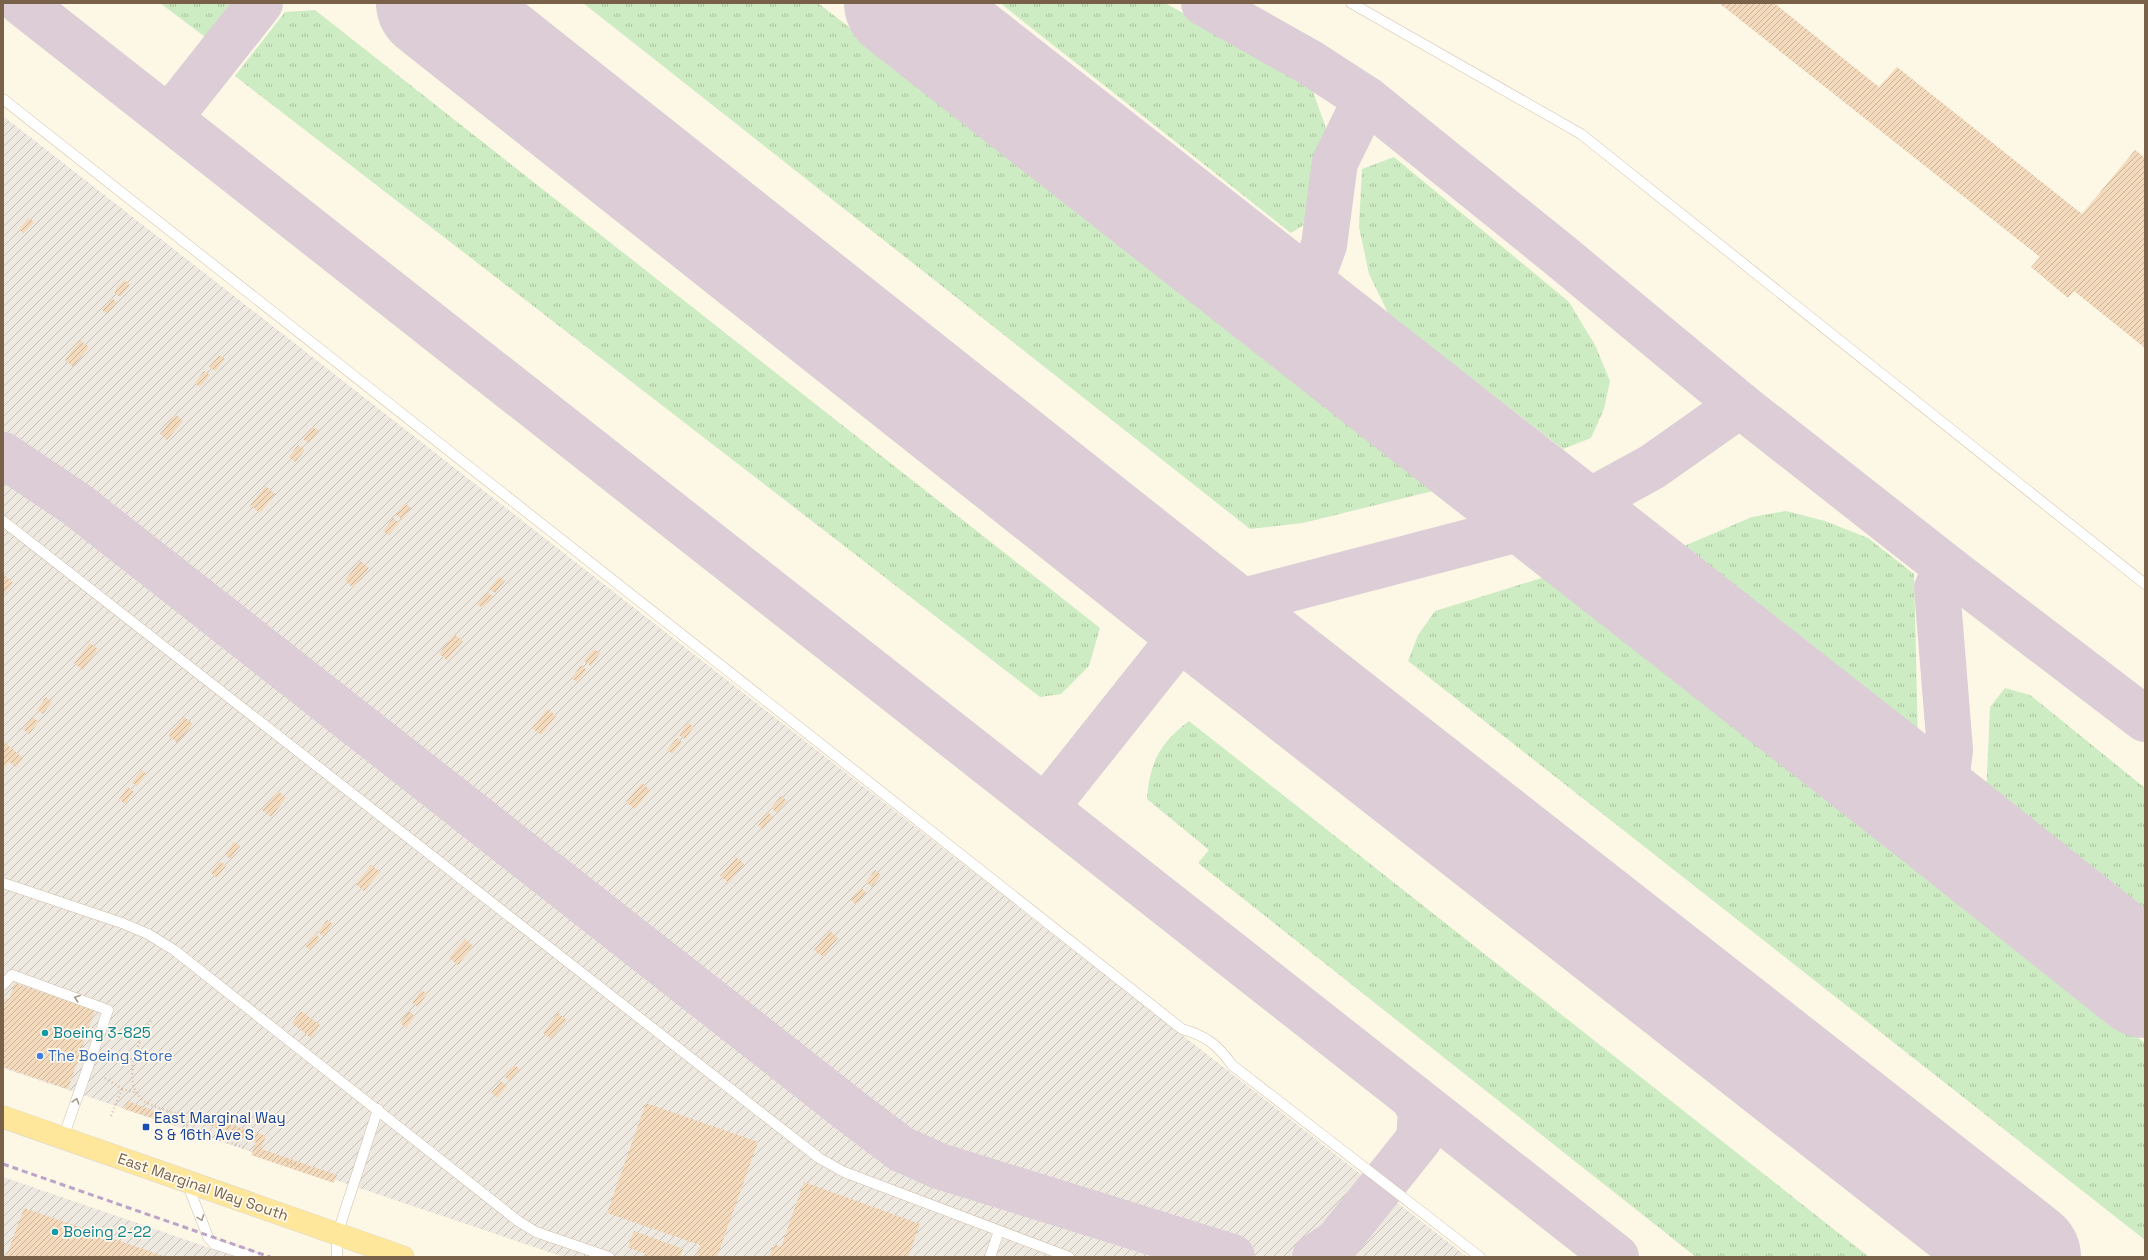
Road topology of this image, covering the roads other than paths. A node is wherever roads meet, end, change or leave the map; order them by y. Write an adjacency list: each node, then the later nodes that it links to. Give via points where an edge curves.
1 (1351, 3): 4 (lane, via 1581,134)
2 (3, 99): 19 (lane, via 1182,1029 1202,1035 1222,1051 1232,1064)
3 (3, 521): 11 (lane, via 819,1158 844,1172)
4 (2145, 584)
5 (3, 883): 7 (lane, via 148,934 174,950)
6 (3, 985): 9 (lane, one-way to 6, via 108,1010 32,985 12,975)
7 (378, 1109): 12 (lane); 16 (lane, via 518,1221 536,1232)
8 (3, 1117): 9 (main road, East Marginal Way South)
9 (63, 1138): 10 (main road, East Marginal Way South)
10 (187, 1181): 12 (main road, East Marginal Way South); 13 (lane, one-way to 13, via 208,1237 214,1244)
11 (999, 1231): 17 (lane); 18 (lane)
12 (337, 1235): 14 (lane); 15 (main road, East Marginal Way South)
13 (254, 1257)
14 (337, 1257)
15 (403, 1257)
16 (609, 1257)
17 (990, 1257)
18 (1069, 1257)
19 (1480, 1257)

